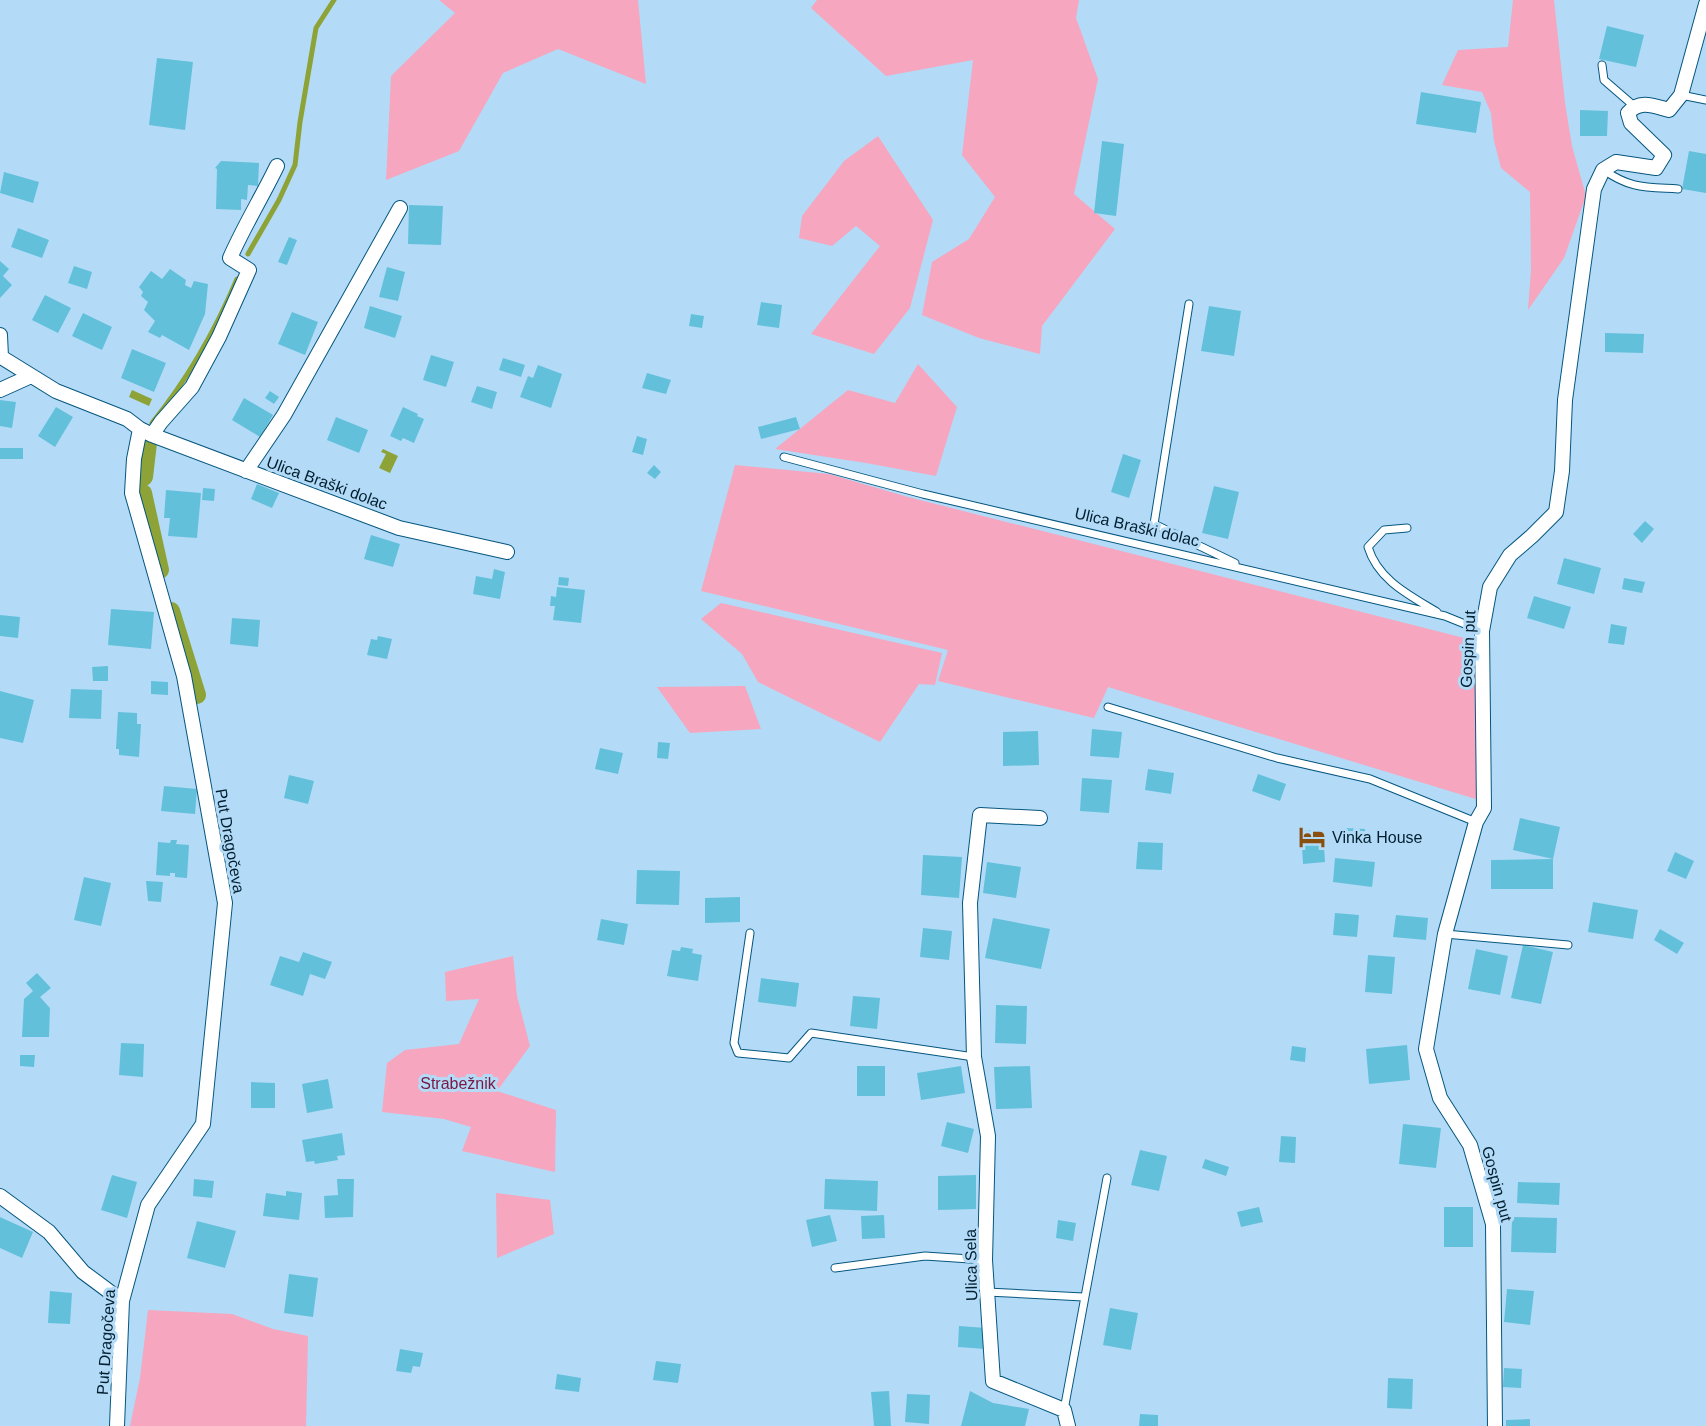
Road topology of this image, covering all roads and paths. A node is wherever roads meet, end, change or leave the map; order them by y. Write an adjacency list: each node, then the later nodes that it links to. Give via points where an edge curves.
1 (1706, 4): 3 (street)
2 (1602, 65): 5 (lane, via 1604,80)
3 (1681, 94): 4 (lane); 5 (street, via 1670,110 1646,104)
4 (1706, 99)
5 (1634, 106): 7 (street, via 1628,113 1631,123 1664,155 1662,162 1656,168 1616,162)
6 (277, 166): 14 (street, via 230,258 249,270 219,337 192,387)
7 (1603, 170): 8 (lane, via 1634,186); 21 (street, Gospin put, via 1594,189 1565,400 1556,512 1510,555 1490,587)
8 (1678, 189)
9 (400, 208): 16 (street, via 284,415)
10 (1189, 304): 19 (lane, via 1154,524)
11 (0, 335): 12 (street, via 1,357)
12 (31, 376): 13 (street); 14 (street, via 56,391 127,419)
13 (0, 390)
14 (146, 432): 16 (street, Ulica Braški dolac); 35 (street, Put Dragočeva, via 134,459 132,493 184,676 225,903 203,1124 148,1205)
15 (784, 457): 19 (lane, Ulica Braški dolac, via 923,494)
16 (246, 471): 18 (street, Ulica Braški dolac, via 399,528)
17 (1407, 528): 20 (lane, via 1384,530 1368,546 1373,563 1401,590)
18 (507, 552)
19 (1248, 569): 20 (lane, Ulica Braški dolac)
20 (1445, 616): 21 (lane, Ulica Braški dolac)
21 (1482, 631): 24 (street, Gospin put, via 1484,808)
22 (1108, 707): 24 (lane, via 1277,758 1370,779)
23 (1040, 818): 28 (street, Ulica Sela, via 980,815 970,903)
24 (1476, 822): 26 (street, Gospin put)
25 (750, 933): 28 (lane, via 734,1043 738,1053 789,1058 811,1034)
26 (1445, 934): 27 (lane); 39 (street, Gospin put, via 1426,1049 1440,1098 1470,1145 1493,1224)
27 (1568, 945)
28 (974, 1057): 31 (street, Ulica Sela, via 988,1136)
29 (1107, 1178): 34 (lane)
30 (0, 1196): 35 (street, via 49,1232 83,1272)
31 (986, 1260): 32 (lane, via 925,1256); 33 (street, Ulica Sela)
32 (835, 1268)
33 (987, 1292): 34 (lane); 36 (street, Ulica Sela, via 993,1381)
34 (1083, 1297): 36 (lane)
35 (122, 1301): 37 (street, Put Dragočeva)
36 (1064, 1410): 38 (street)
37 (117, 1426)
38 (1068, 1426)
39 (1495, 1426)

